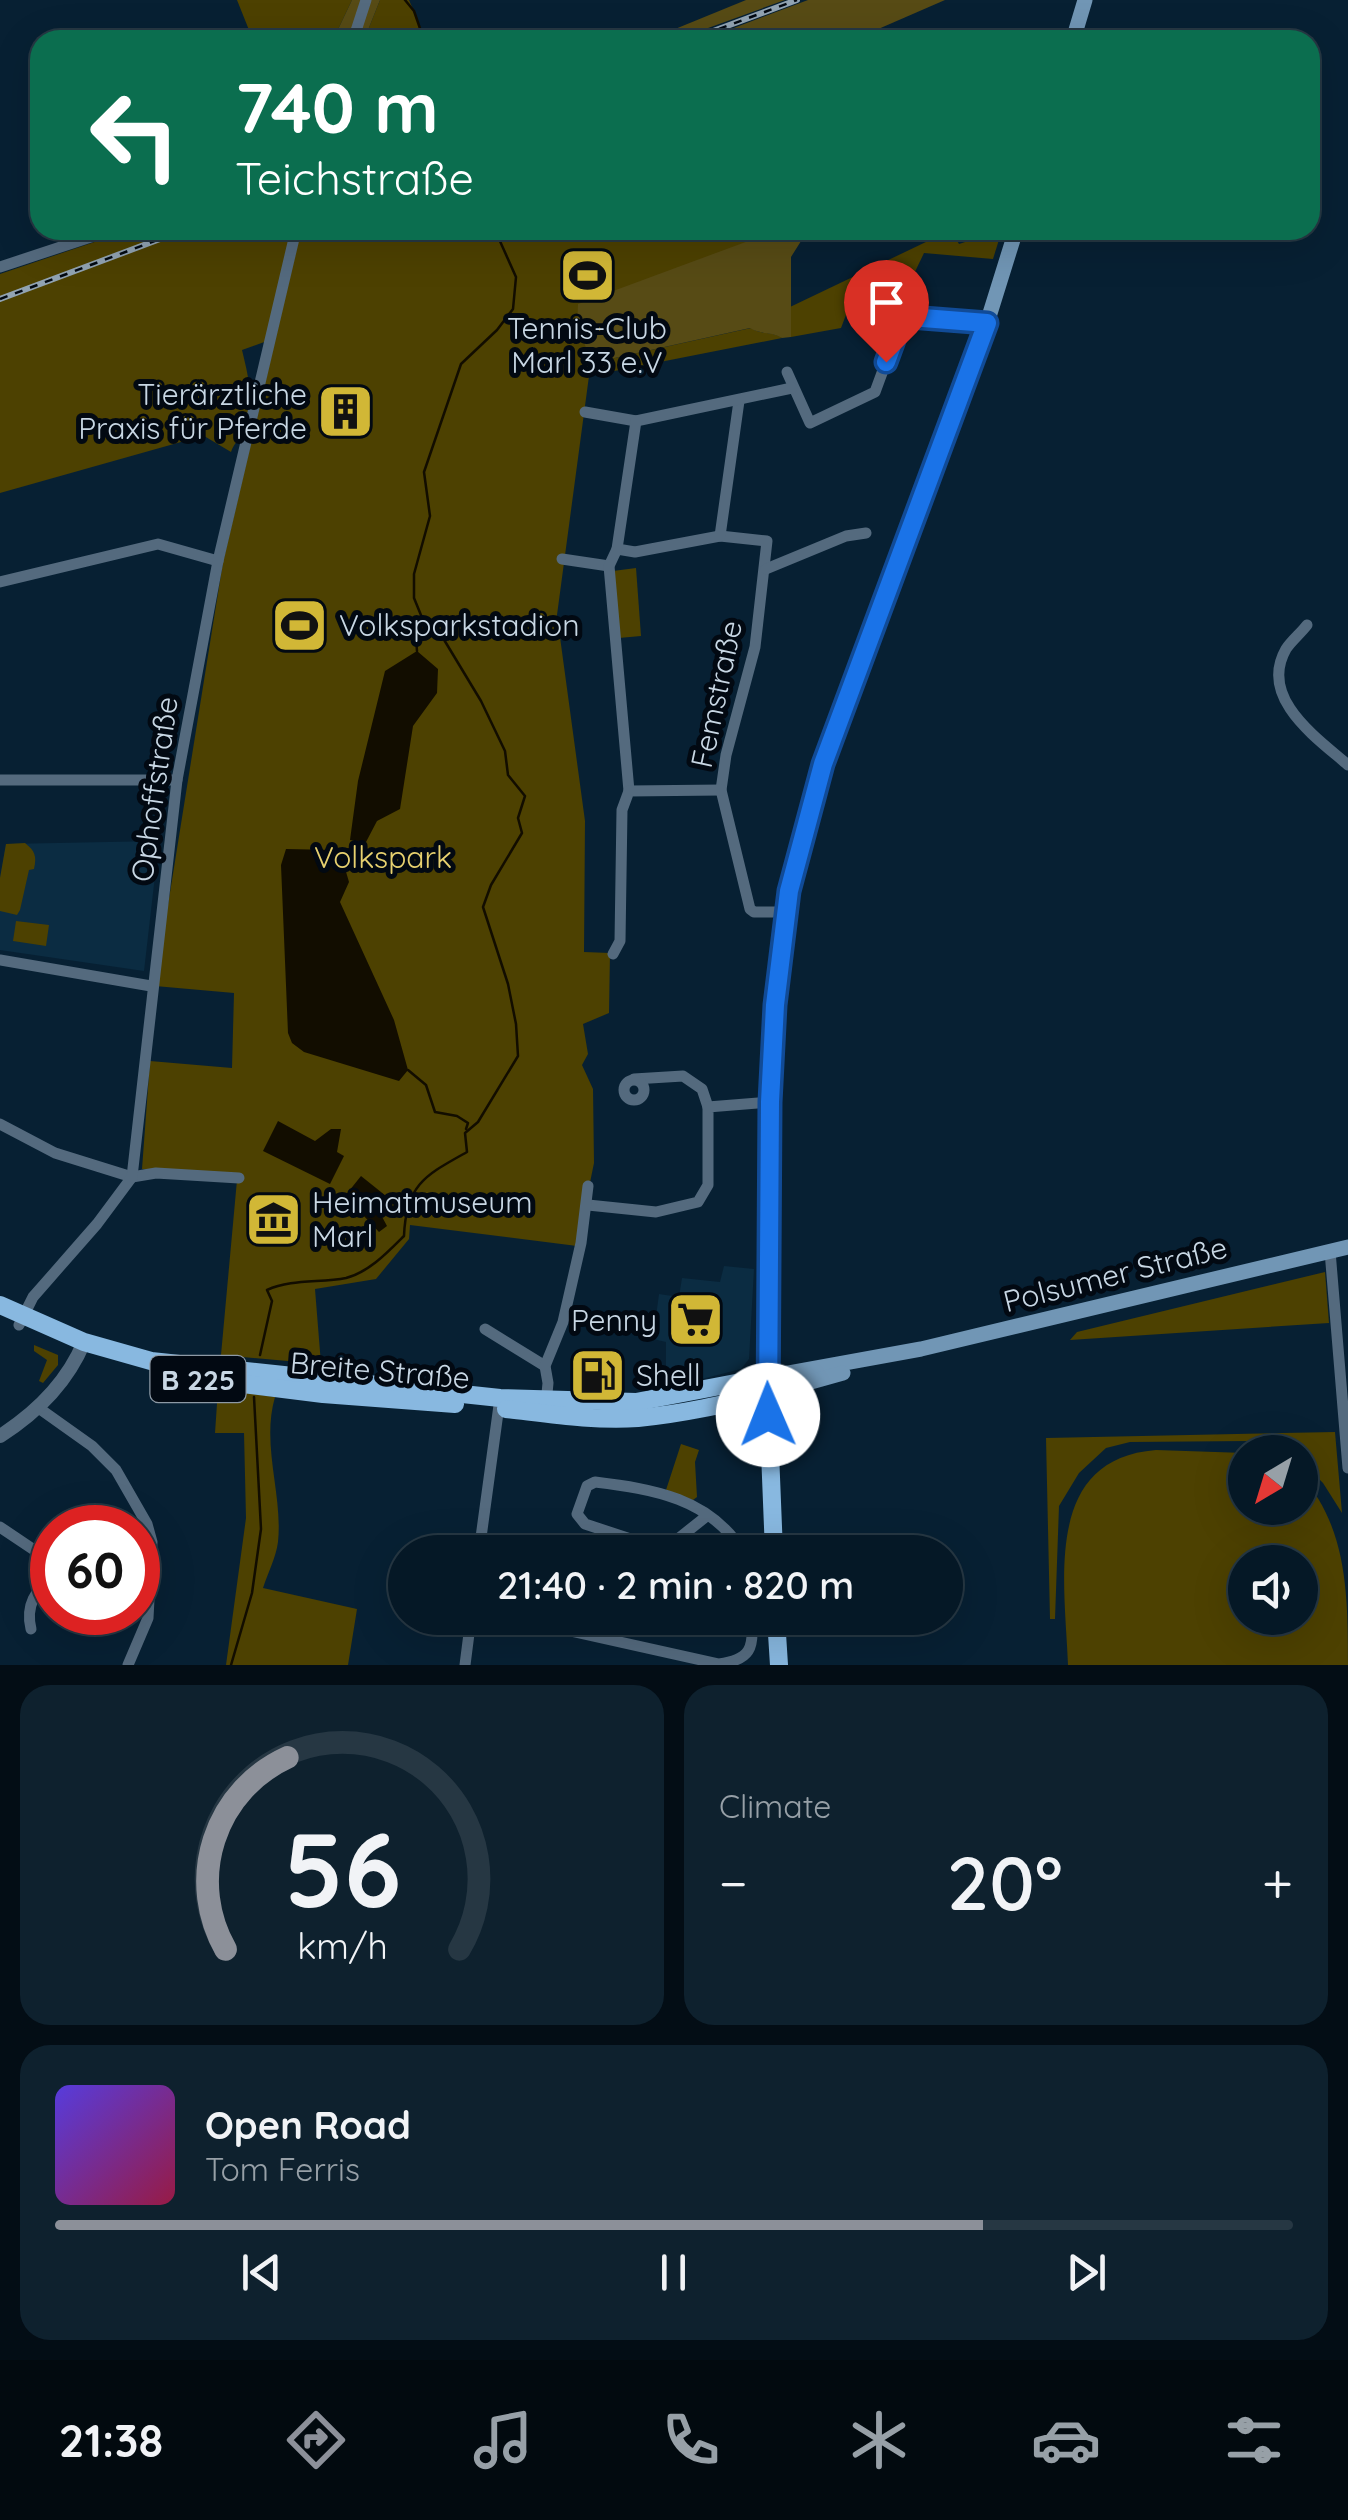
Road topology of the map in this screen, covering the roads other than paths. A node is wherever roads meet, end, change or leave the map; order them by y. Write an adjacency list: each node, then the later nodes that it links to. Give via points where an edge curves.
1 (366, 0): 3 (street)
2 (1085, 0): 4 (main road)
3 (356, 30)
4 (1076, 30)
5 (83, 240): 8 (street)
6 (294, 240): 19 (street, Ophoffstraße)
7 (1013, 240): 9 (main road)
8 (0, 268)
9 (987, 323): 11 (street, via 910,317 900,324 876,392 810,423); 29 (main road, via 823,764)
10 (787, 372): 11 (street)
11 (792, 388): 12 (street)
12 (739, 401): 14 (street); 16 (street)
13 (585, 412): 14 (street)
14 (636, 421): 17 (street)
15 (866, 533): 21 (street)
16 (720, 536): 17 (street, via 635,552); 21 (street, Femstraße, via 766,541)
17 (617, 549): 20 (street)
18 (562, 559): 20 (street)
19 (218, 561): 22 (street, via 158,544); 26 (street, Ophoffstraße)
20 (609, 566): 28 (street)
21 (766, 570): 27 (street, Femstraße)
22 (0, 582)
23 (1308, 625): 24 (street, via 1284,652 1281,688 1302,724)
24 (1348, 766)
25 (0, 780): 26 (street)
26 (176, 780): 32 (street, Ophoffstraße)
27 (721, 790): 28 (street); 29 (street, Femstraße, via 750,909)
28 (629, 791): 30 (street, via 622,810 620,942)
29 (786, 912): 34 (main road)
30 (614, 954)
31 (0, 960): 32 (street)
32 (151, 986): 37 (street, Ophoffstraße)
33 (634, 1079): 35 (street, via 684,1076 702,1089)
34 (770, 1102): 35 (street); 48 (main road)
35 (708, 1107): 40 (street, via 708,1185 698,1202 656,1212)
36 (0, 1124): 37 (street, via 55,1153)
37 (132, 1178): 38 (street); 44 (street)
38 (239, 1178)
39 (588, 1186): 40 (street)
40 (588, 1205): 47 (street, via 563,1322)
41 (1348, 1247): 42 (main road, Polsumer Straße)
42 (1330, 1251): 48 (main road, Polsumer Straße, via 894,1355 816,1382); 55 (street)
43 (0, 1308): 44 (main road, Breite Straße / B 225)
44 (21, 1320): 46 (main road, Breite Straße / B 225)
45 (485, 1329): 47 (street)
46 (82, 1348): 49 (main road, Breite Straße / B 225); 52 (street)
47 (544, 1366): 51 (street)
48 (767, 1386): 50 (main road, Breite Straße / B 225); 51 (main road, Breite Straße / B 225); 54 (main road)
49 (500, 1403): 51 (main road, Breite Straße / B 225); 59 (street)
50 (714, 1406): 51 (main road, Breite Straße / B 225, via 636,1418); 54 (main road, via 748,1416)
51 (546, 1407)
52 (40, 1409): 53 (street); 56 (street, via 92,1446)
53 (0, 1436)
54 (767, 1441): 61 (main road)
55 (1348, 1468)
56 (138, 1505)
57 (708, 1514): 57 (street, via 664,1550 585,1524 577,1514 587,1486 595,1482 661,1491); 60 (street)
58 (0, 1527): 62 (street)
59 (481, 1535)
60 (731, 1535)
61 (773, 1535)
62 (30, 1547)
63 (141, 1635): 69 (street)
64 (469, 1635): 70 (street)
65 (588, 1635): 68 (street)
66 (752, 1635): 68 (street, via 745,1656)
67 (777, 1635): 71 (main road)
68 (719, 1664)
69 (128, 1665)
70 (465, 1665)
71 (779, 1665)

